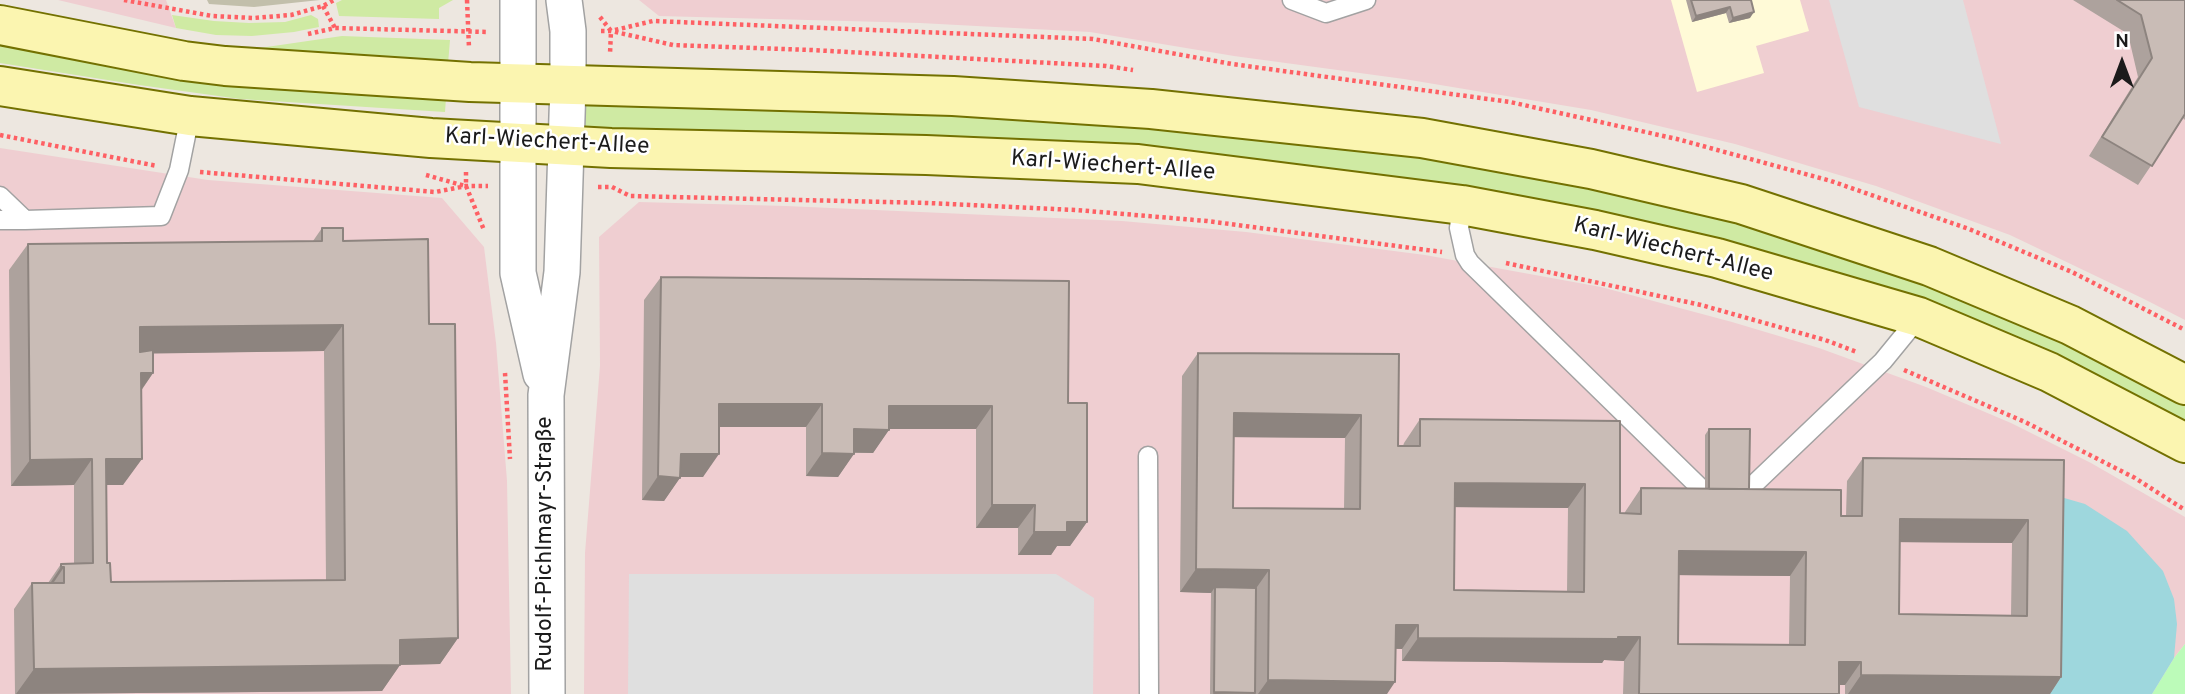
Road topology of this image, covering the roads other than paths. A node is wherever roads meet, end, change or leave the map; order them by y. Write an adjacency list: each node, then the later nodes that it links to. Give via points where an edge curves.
1 (518, 0): 6 (street)
2 (564, 0): 7 (street)
3 (1292, 0): 4 (lane, via 1326,12)
4 (1366, 0)
5 (0, 25): 6 (main road, via 225,66)
6 (518, 83): 7 (main road); 10 (street, Rudolf-Pichlmayr-Straße)
7 (568, 85): 11 (street, Rudolf-Pichlmayr-Straße); 17 (main road, via 953,96 1151,109 1422,138 1741,204 1929,265 2070,325)
8 (0, 86): 9 (main road, Karl-Wiechert-Allee)
9 (190, 116): 10 (main road, Karl-Wiechert-Allee); 15 (lane, via 179,170 161,216)
10 (519, 143): 11 (main road, Karl-Wiechert-Allee); 18 (street, Rudolf-Pichlmayr-Straße, via 518,273)
11 (565, 145): 13 (main road, Karl-Wiechert-Allee, via 1138,164); 18 (street, Rudolf-Pichlmayr-Straße, via 562,272)
12 (0, 196): 15 (lane)
13 (1462, 205): 16 (main road, Karl-Wiechert-Allee, via 1717,258); 16 (lane, via 1459,228 1470,263 1725,512 1884,361)
14 (0, 220): 15 (lane)
15 (25, 220)
16 (1919, 317): 19 (main road, Karl-Wiechert-Allee, via 2049,372)
17 (2185, 384)
18 (546, 395): 21 (street, Rudolf-Pichlmayr-Straße)
19 (2185, 443)
20 (1148, 456): 22 (lane)
21 (547, 694)
22 (1149, 694)

